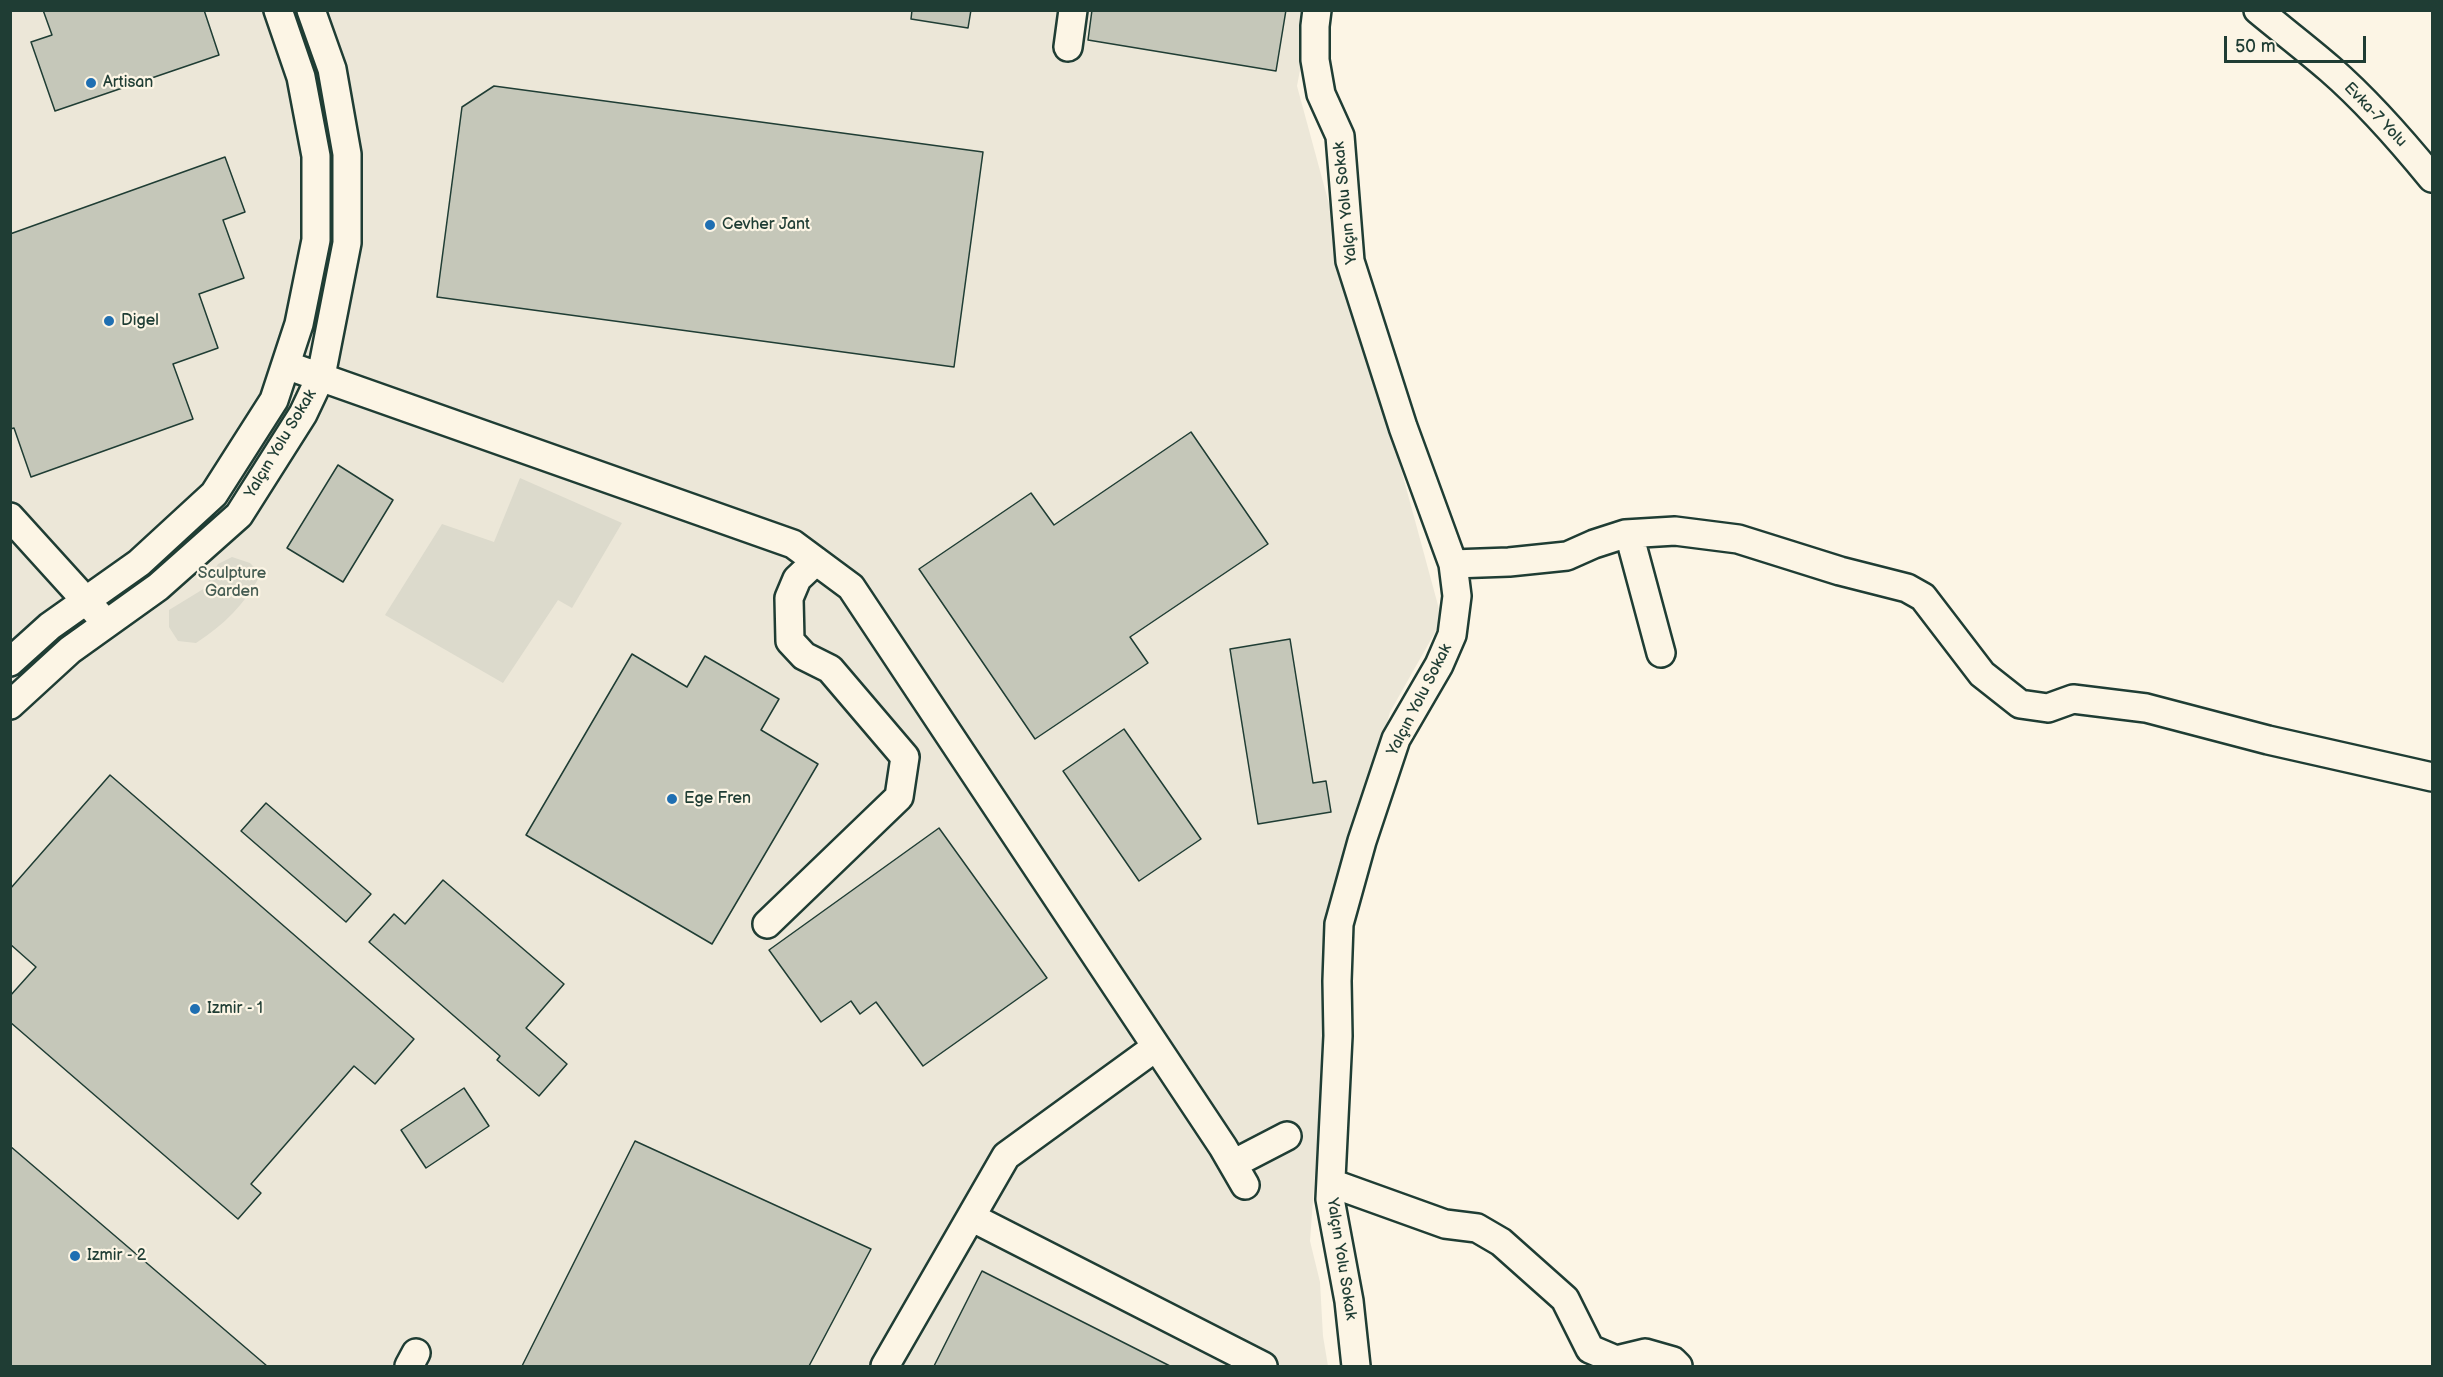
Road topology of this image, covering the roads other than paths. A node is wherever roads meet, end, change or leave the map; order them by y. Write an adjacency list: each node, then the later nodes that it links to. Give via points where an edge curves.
1 (278, 10): 8 (street, Yalçın Yolu Sokak, via 301,76 316,156 316,240 299,324)
2 (311, 10): 9 (street, Yalçın Yolu Sokak, via 332,69 347,154 347,243)
3 (1073, 10): 6 (street)
4 (1317, 10): 13 (street, Yalçın Yolu Sokak, via 1315,60 1321,94 1340,136 1350,261 1403,427)
5 (2258, 10): 7 (street, Evka-7 Yolu, via 2331,70)
6 (1068, 47)
7 (2433, 178)
8 (286, 365): 9 (street); 14 (street, Yalçın Yolu Sokak, via 274,400 214,494 139,562)
9 (321, 376): 12 (street, via 793,544); 15 (street, Yalçın Yolu Sokak, via 303,414 239,515 158,587)
10 (10, 517): 14 (street)
11 (1629, 534): 13 (street, via 1567,556); 16 (street); 19 (street, via 1676,531 1738,539 1840,572 1907,588 1923,597 1982,674 2020,704 2048,708 2073,699 2146,708)
12 (816, 561): 20 (street, via 797,579 789,598 790,641 804,656 830,669 905,757 899,797); 21 (street, via 851,587)
13 (1453, 564): 23 (street, Yalçın Yolu Sokak, via 1457,596 1452,635 1396,738 1339,924)
14 (86, 600): 15 (street); 17 (street, Yalçın Yolu Sokak)
15 (106, 624): 18 (street, Yalçın Yolu Sokak, via 70,650)
16 (1661, 653)
17 (10, 662)
18 (10, 705)
19 (2433, 777)
20 (767, 924)
21 (1156, 1047): 22 (street, via 1239,1175); 24 (street, via 1006,1156)
22 (1287, 1136)
23 (1331, 1183): 27 (street, Yalçın Yolu Sokak, via 1330,1198 1349,1301); 28 (street, via 1445,1224 1477,1228 1501,1242 1565,1299 1590,1349 1616,1359 1645,1353)
24 (971, 1217): 25 (street); 26 (street)
25 (885, 1366)
26 (1263, 1366)
27 (1356, 1366)
28 (1678, 1366)

